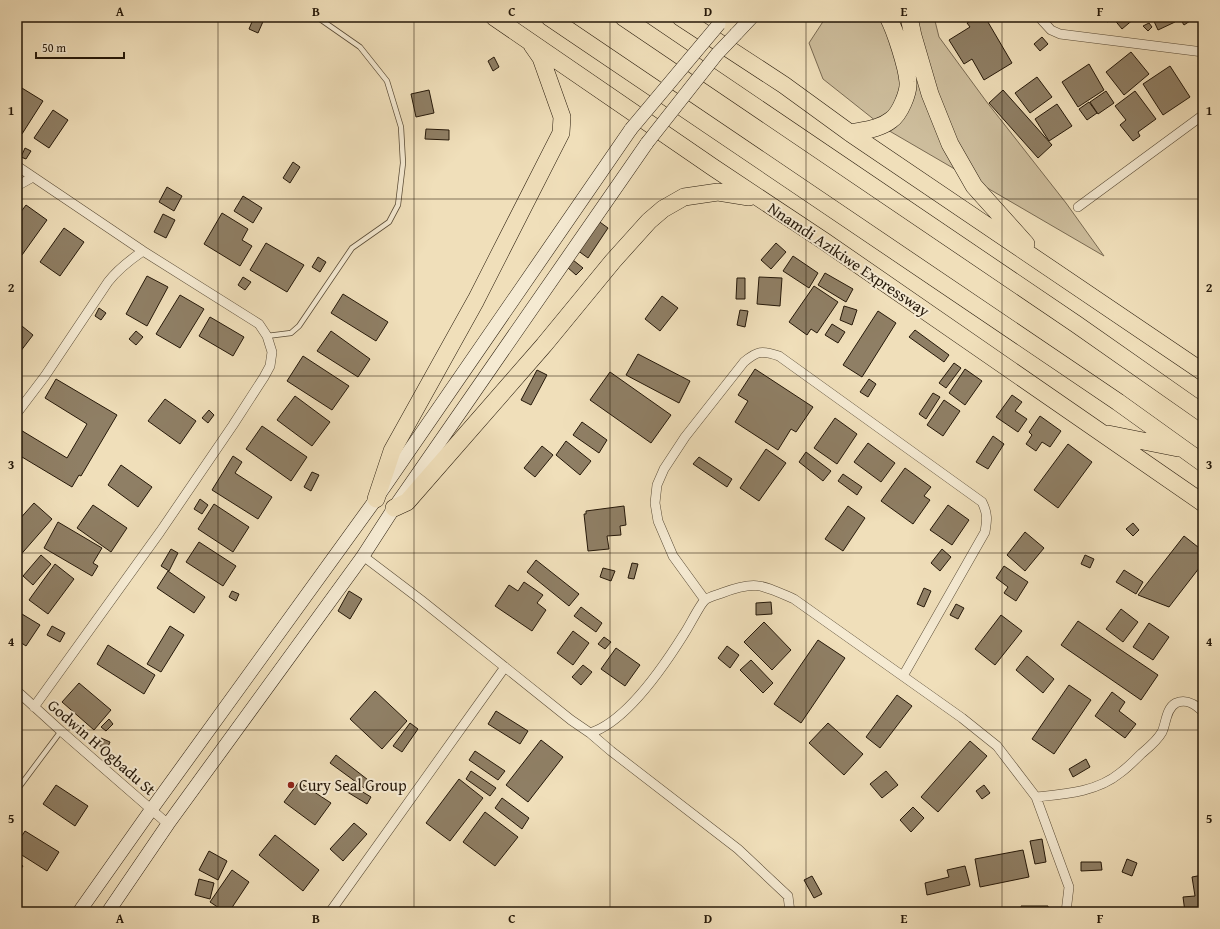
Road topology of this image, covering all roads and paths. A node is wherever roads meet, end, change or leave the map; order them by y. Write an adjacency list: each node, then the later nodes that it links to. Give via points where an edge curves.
1 (317, 17): 22 (lane, via 360,47 387,81 401,127 403,163 398,205 389,222 352,248 299,326 291,333)
2 (494, 17): 11 (highway, Nnamdi Azikiwe Expressway)
3 (549, 17): 27 (highway, Nnamdi Azikiwe Expressway, via 1105,393)
4 (623, 17): 24 (highway)
5 (680, 17): 14 (highway, via 784,85)
6 (752, 17): 31 (main road, bridge, via 717,54 647,143)
7 (888, 17): 14 (highway, via 908,82 903,104 892,120 875,128)
8 (909, 17): 21 (highway, via 930,94 950,144 974,186)
9 (1039, 17): 12 (street, via 1051,30 1060,34)
10 (722, 21): 29 (main road, bridge, via 631,129)
11 (528, 40): 18 (highway, Nnamdi Azikiwe Expressway); 29 (highway, via 541,58 562,117 561,133 476,300 392,451)
12 (1203, 52)
13 (1203, 115): 19 (street)
14 (850, 133): 21 (highway)
15 (17, 166): 16 (street)
16 (32, 177): 17 (street); 20 (street)
17 (17, 186)
18 (754, 195): 26 (highway, Nnamdi Azikiwe Expressway); 31 (highway, via 749,197 718,192 684,197 649,220 414,494)
19 (1078, 207)
20 (143, 251): 22 (street, via 259,324); 25 (street, via 112,277)
21 (1045, 265): 23 (highway)
22 (268, 336): 37 (street, via 272,352 270,366 264,378 160,532)
23 (1203, 372)
24 (1203, 412)
25 (17, 413)
26 (1100, 432): 27 (highway); 30 (highway, Nnamdi Azikiwe Expressway)
27 (1185, 450): 28 (highway, Nnamdi Azikiwe Expressway)
28 (1203, 463)
29 (376, 499): 43 (main road)
30 (1203, 503)
31 (394, 508): 32 (main road)
32 (363, 556): 34 (street); 44 (main road)
33 (705, 600): 35 (street, via 737,587 766,587 794,598); 35 (street, via 673,556 658,521 655,503 657,485 684,437 744,362 753,354 770,353 779,356 982,502 986,511 985,532); 40 (street, via 678,644 642,692 609,724)
34 (505, 667): 40 (street); 47 (street)
35 (903, 676): 42 (street, via 997,746)
36 (17, 691): 37 (street, Godwin H Ogbadu St)
37 (34, 707): 39 (street, Godwin H Ogbadu St)
38 (1203, 712): 42 (street, via 1185,701 1175,703 1161,733 1120,774 1091,788)
39 (61, 731): 41 (lane); 43 (street, Godwin H Ogbadu St)
40 (590, 733): 48 (street, via 738,849 788,896)
41 (17, 790)
42 (1036, 797): 49 (street, via 1069,887)
43 (151, 810): 44 (street, Godwin H Ogbadu St); 45 (main road)
44 (168, 824): 46 (main road)
45 (79, 912)
46 (108, 912)
47 (330, 912)
48 (790, 912)
49 (1066, 912)

